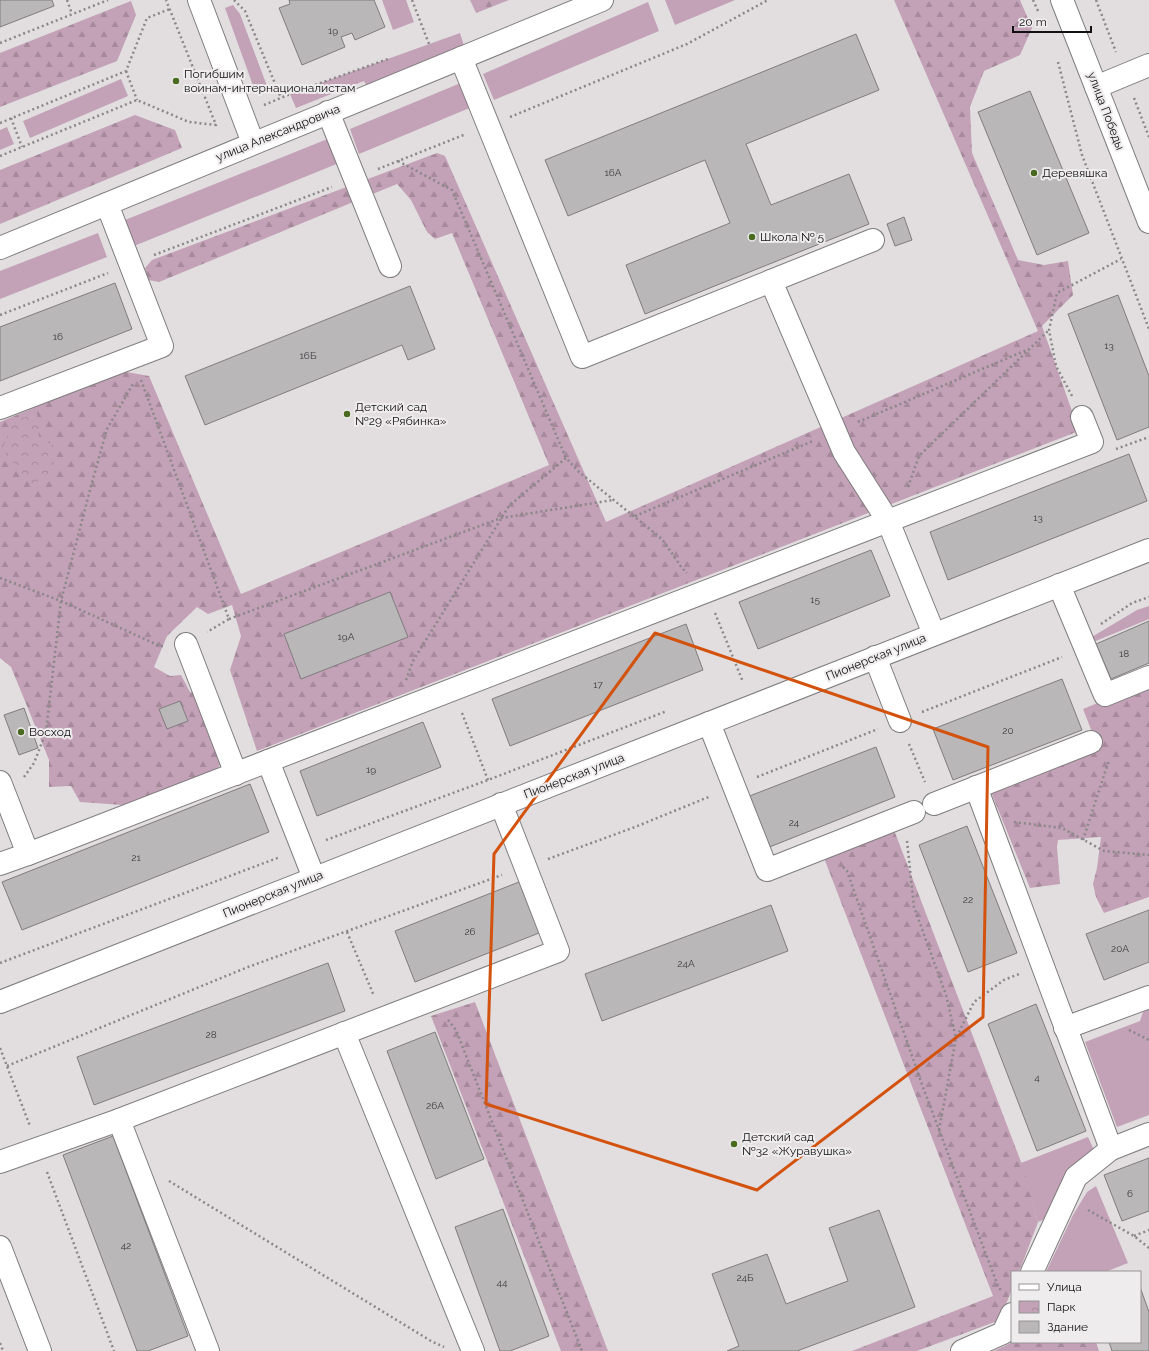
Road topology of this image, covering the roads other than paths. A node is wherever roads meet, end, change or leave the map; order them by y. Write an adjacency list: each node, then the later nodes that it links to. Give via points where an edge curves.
1 (199, 0): 8 (street)
2 (602, 0): 4 (street, улица Александровича)
3 (1062, 0): 6 (street, улица Победы)
4 (461, 58): 7 (street, улица Александровича); 14 (street, via 582,356)
5 (1149, 65): 6 (street)
6 (1096, 87): 10 (street, улица Победы)
7 (328, 112): 8 (street, улица Александровича); 13 (street)
8 (252, 143): 9 (street, улица Александровича)
9 (107, 204): 12 (street, улица Александровича); 15 (street, via 162,346 135,366)
10 (1149, 222)
11 (873, 240): 14 (street)
12 (0, 248)
13 (390, 266)
14 (771, 281): 17 (street, via 844,452)
15 (0, 408)
16 (1082, 417): 17 (street, via 1092,442)
17 (893, 519): 20 (street); 27 (street)
18 (1149, 550): 19 (street, Пионерская улица)
19 (1059, 585): 20 (street, Пионерская улица); 23 (street, via 1105,696)
20 (934, 634): 22 (street, Пионерская улица)
21 (186, 644): 28 (street)
22 (875, 657): 24 (street); 25 (street, Пионерская улица)
23 (1149, 677)
24 (900, 721)
25 (709, 723): 30 (street, via 767,870); 31 (street, Пионерская улица)
26 (1091, 742): 30 (street)
27 (268, 761): 28 (street); 34 (street)
28 (236, 774): 32 (street)
29 (0, 782): 32 (street)
30 (976, 787): 37 (street)
31 (502, 804): 34 (street, Пионерская улица); 38 (street, via 558,951)
32 (28, 854): 33 (street)
33 (0, 864)
34 (314, 878): 36 (street, Пионерская улица)
35 (1149, 997): 37 (street)
36 (0, 1002)
37 (1065, 1028): 41 (street)
38 (344, 1033): 39 (street); 48 (street)
39 (119, 1120): 42 (street); 47 (street)
40 (1149, 1134): 41 (street)
41 (1111, 1149): 44 (street, via 1076,1176)
42 (0, 1162)
43 (0, 1247): 46 (street)
44 (1032, 1271)
45 (1009, 1306): 49 (street, via 1003,1333)
46 (40, 1351)
47 (208, 1351)
48 (473, 1351)
49 (962, 1351)

